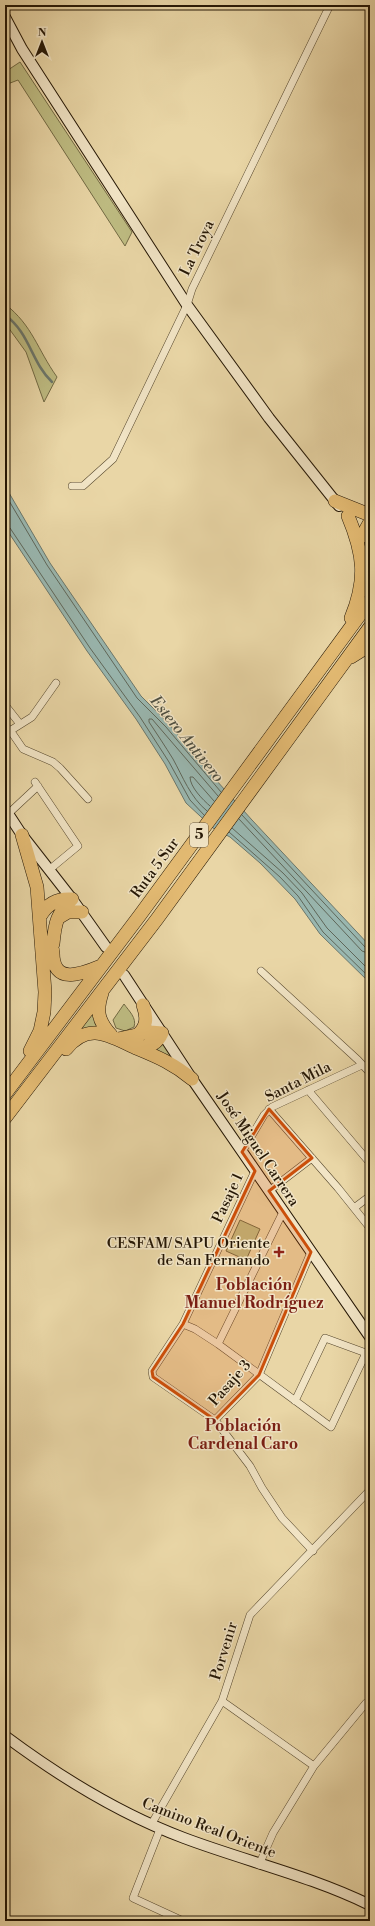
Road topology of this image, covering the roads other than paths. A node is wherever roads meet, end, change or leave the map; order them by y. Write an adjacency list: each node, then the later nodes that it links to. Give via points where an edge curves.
1 (330, 5): 3 (street, La Troya, via 192,289)
2 (5, 17): 3 (street, via 26,55)
3 (187, 305): 4 (street, La Troya, via 113,459 83,486); 5 (street, via 269,418)
4 (72, 486)
5 (335, 501): 6 (highway); 7 (street)
6 (370, 515)
7 (348, 516): 9 (street); 13 (highway, via 360,554 362,581 357,605)
8 (370, 522): 9 (highway, via 367,526)
9 (368, 538)
10 (370, 601): 13 (highway, Ruta 5 Sur / 5)
11 (370, 627): 14 (highway, Ruta 5 Sur / 5)
12 (370, 645): 14 (highway)
13 (336, 649): 28 (highway, Ruta 5 Sur / 5)
14 (341, 666): 31 (highway, Ruta 5 Sur / 5, via 157,919)
15 (56, 684): 17 (street, via 32,717)
16 (5, 705): 17 (street)
17 (20, 724): 18 (street)
18 (8, 732): 19 (street, via 23,749 53,762)
19 (88, 799)
20 (6, 812): 21 (street); 22 (street, via 36,784 78,846)
21 (22, 835): 22 (street); 25 (highway, via 36,877)
22 (49, 870): 23 (street)
23 (72, 899): 24 (street); 25 (highway, via 52,903); 26 (highway)
24 (82, 912): 26 (highway, via 68,912); 27 (street)
25 (41, 915): 40 (highway, via 44,1012 40,1031)
26 (56, 919): 28 (highway, via 53,960 57,967 67,975 78,975)
27 (106, 947)
28 (101, 966): 40 (highway, Ruta 5 Sur / 5)
29 (261, 971): 36 (street)
30 (124, 975): 32 (street, José Miguel Carrera)
31 (105, 986): 34 (highway, via 98,1014 103,1026); 42 (highway, Ruta 5 Sur / 5)
32 (143, 1005): 33 (street, José Miguel Carrera); 35 (highway, via 146,1023)
33 (162, 1033): 35 (highway, via 150,1032); 38 (street, José Miguel Carrera)
34 (114, 1037): 35 (highway); 42 (highway, via 92,1033 77,1037)
35 (135, 1041): 38 (highway)
36 (362, 1065): 37 (street); 39 (street, Santa Mila)
37 (370, 1074)
38 (192, 1079): 43 (street, José Miguel Carrera)
39 (308, 1090): 41 (street, Santa Mila); 45 (street)
40 (7, 1091)
41 (269, 1109): 43 (street, Santa Mila); 44 (street)
42 (5, 1118)
43 (242, 1152): 46 (street, José Miguel Carrera)
44 (312, 1158): 47 (street); 49 (street)
45 (370, 1163)
46 (255, 1171): 47 (street, José Miguel Carrera); 53 (street, Pasaje 1)
47 (269, 1191): 50 (street, José Miguel Carrera)
48 (370, 1196): 49 (street)
49 (354, 1208): 51 (street)
50 (283, 1212): 52 (street, José Miguel Carrera); 55 (street)
51 (370, 1228)
52 (311, 1252): 54 (street, José Miguel Carrera); 57 (street, Pasaje 3)
53 (183, 1324): 55 (street); 59 (street, Pasaje 1, via 152,1371 153,1377)
54 (370, 1337)
55 (218, 1344): 57 (street)
56 (368, 1351): 58 (street, via 325,1338); 58 (street, via 331,1427)
57 (259, 1375): 58 (street); 59 (street, Pasaje 3)
58 (295, 1401)
59 (215, 1420): 61 (street, Pasaje 1, via 250,1466 282,1518)
60 (370, 1490): 61 (street, Porvenir)
61 (313, 1551): 62 (street, Porvenir, via 250,1615)
62 (222, 1701): 65 (street); 66 (street, Porvenir)
63 (366, 1704): 65 (street)
64 (5, 1736): 66 (street, Camino Real Oriente, via 66,1778)
65 (314, 1766): 67 (street, via 273,1833)
66 (156, 1827): 67 (street, Camino Real Oriente); 69 (street, Porvenir, via 133,1898)
67 (259, 1865): 68 (street, Camino Real Oriente, via 328,1887)
68 (370, 1905)
69 (183, 1921)

